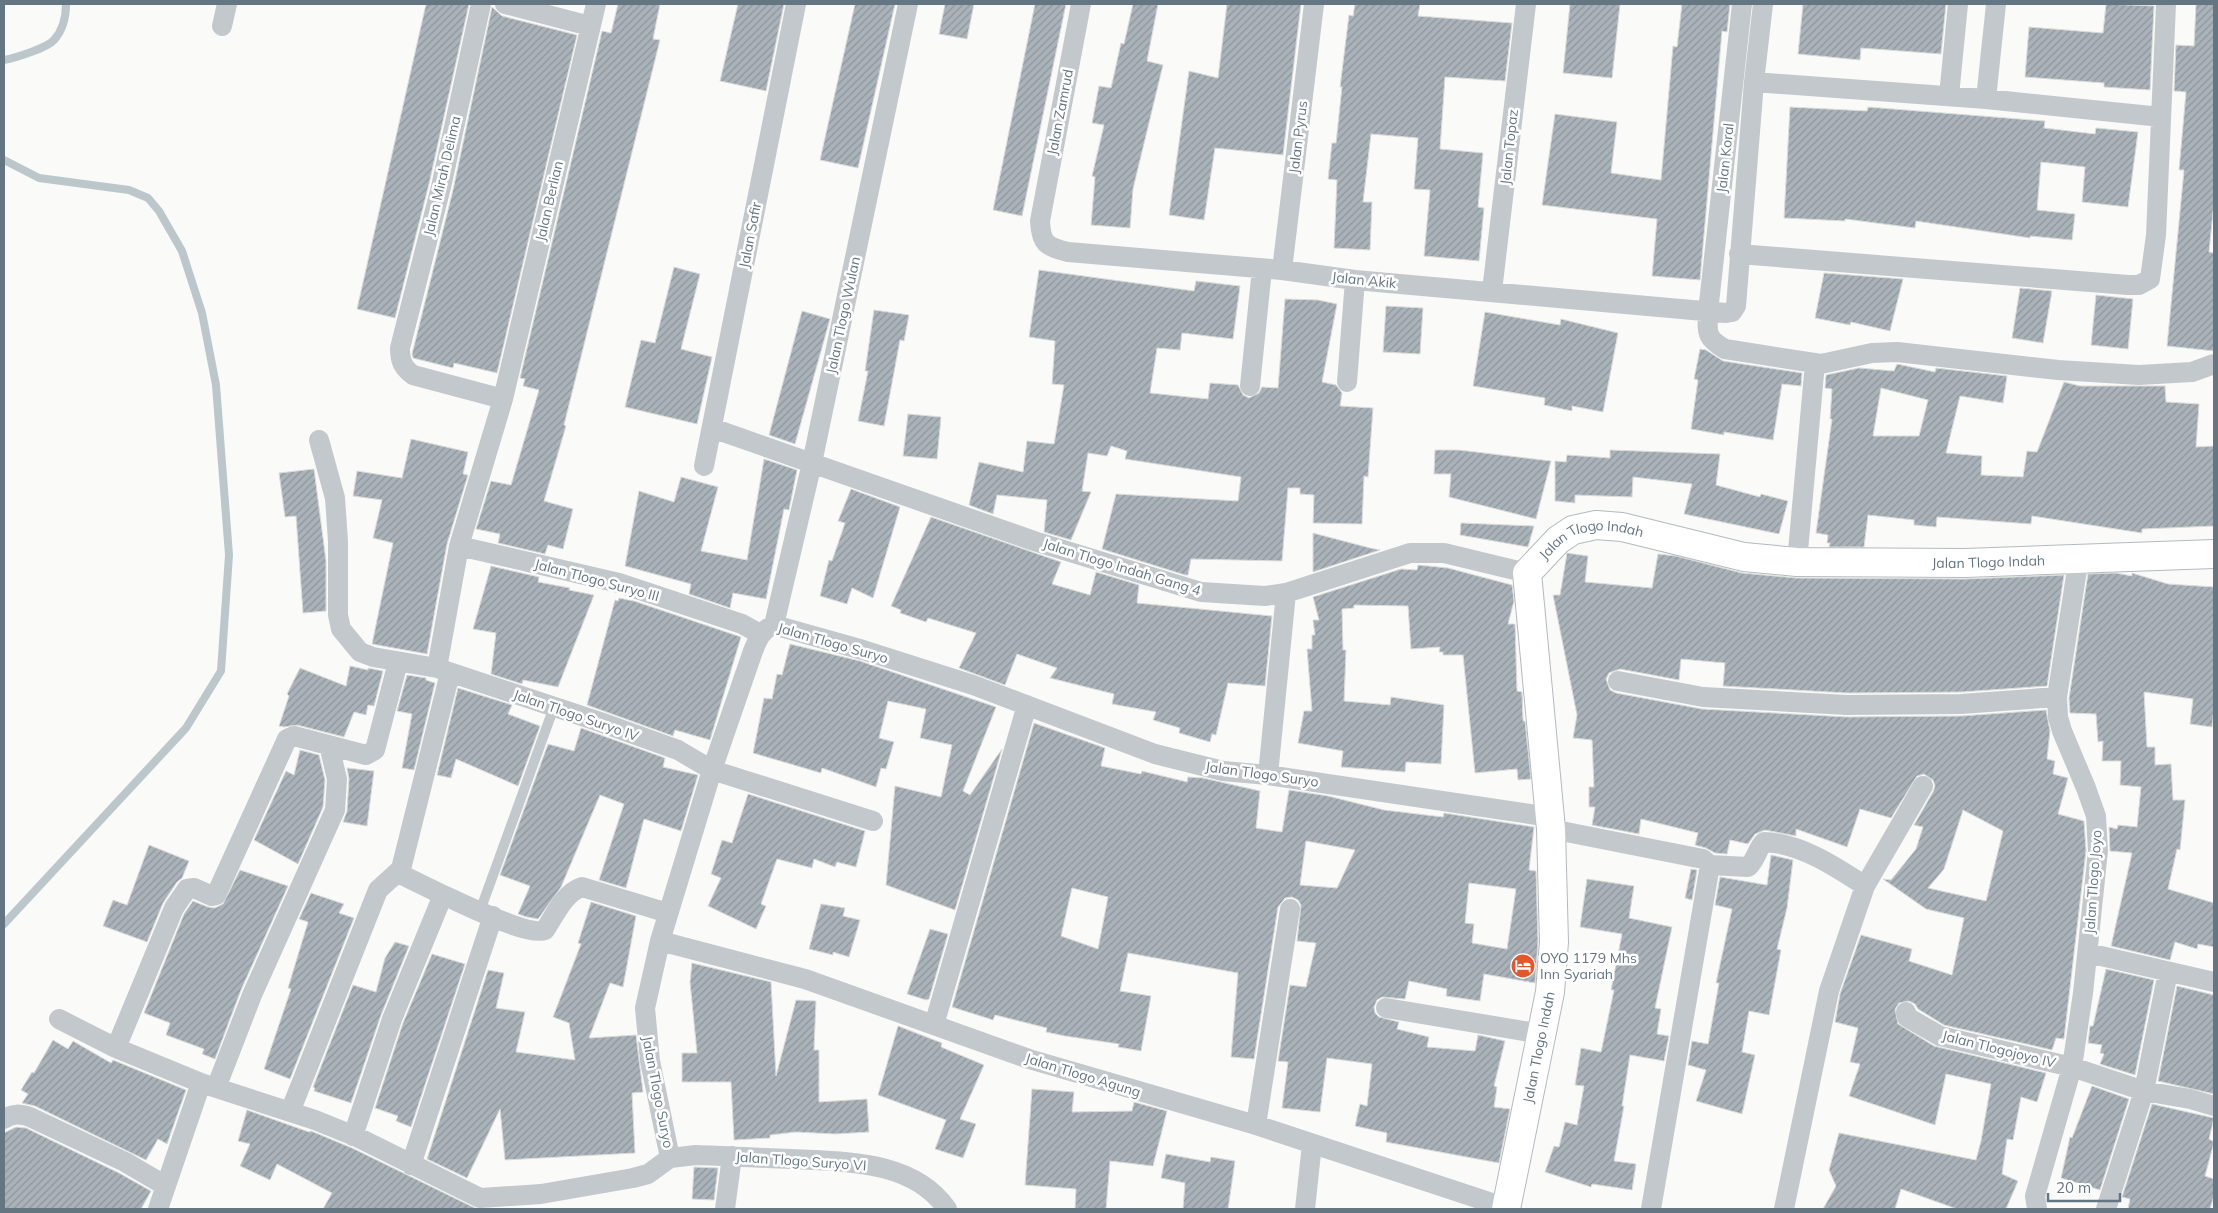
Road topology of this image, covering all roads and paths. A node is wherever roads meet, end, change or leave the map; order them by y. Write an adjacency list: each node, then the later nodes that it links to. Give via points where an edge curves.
1 (227, 4): 15 (street)
2 (481, 4): 31 (street, Jalan Mirah Delima, via 400,358 404,368 413,375)
3 (506, 4): 16 (street)
4 (596, 4): 16 (street, Jalan Berlian)
5 (796, 4): 32 (street, Jalan Safir)
6 (908, 4): 34 (street, Jalan Tlogo Wulan)
7 (1081, 4): 21 (street, Jalan Zamrud)
8 (1314, 4): 23 (street, Jalan Pyrus)
9 (1526, 4): 25 (street, Jalan Topaz)
10 (1742, 4): 26 (street, Jalan Koral)
11 (1763, 4): 17 (street)
12 (1958, 4): 18 (street)
13 (1996, 4): 19 (street)
14 (2166, 4): 20 (street)
15 (222, 26)
16 (590, 26): 31 (street, Jalan Berlian)
17 (1754, 82): 18 (street); 22 (street)
18 (1949, 96): 19 (street)
19 (1986, 99): 20 (street)
20 (2161, 116): 22 (street, via 2156,236 2150,279 2145,284)
21 (1040, 221): 23 (street, Jalan Akik, via 1046,244 1068,252)
22 (1739, 254): 26 (street, Jalan Akik, via 1736,306 1732,312)
23 (1272, 270): 24 (street, Jalan Akik); 30 (street, Jalan Pyrus)
24 (1355, 280): 25 (street, Jalan Akik); 29 (street)
25 (1492, 291): 26 (street, Jalan Akik)
26 (1708, 312): 27 (street, Jalan Koral, via 1707,333 1713,342 1726,349)
27 (1815, 364): 28 (street, via 1872,353 1897,352 2058,370 2139,375 2192,372); 39 (street)
28 (2214, 364)
29 (1347, 382)
30 (1250, 386)
31 (503, 399): 36 (street, Jalan Berlian)
32 (712, 428): 34 (street, Jalan Tlogo Indah Gang 4); 35 (street, Jalan Safir)
33 (319, 440): 43 (street, Jalan Tlogo Suryo IV, via 335,498 341,629 360,652)
34 (812, 463): 41 (street, Jalan Tlogo Indah Gang 4, via 1034,541 1201,592 1265,596); 42 (street, Jalan Tlogo Wulan)
35 (704, 466)
36 (459, 546): 42 (street, Jalan Tlogo Suryo III, via 619,583); 44 (street, Jalan Berlian)
37 (2214, 554): 38 (street, Jalan Tlogo Indah)
38 (2080, 557): 39 (street, Jalan Tlogo Indah, via 1965,563); 46 (street, Jalan Tlogo Joyo)
39 (1797, 562): 40 (street, Jalan Tlogo Indah, via 1744,557 1622,527 1596,525 1573,530 1558,540)
40 (1527, 573): 41 (street, Jalan Tlogo Indah Gang 4, via 1444,552 1410,553); 54 (street, Jalan Tlogo Indah)
41 (1286, 593): 51 (street)
42 (767, 630): 47 (street, Jalan Tlogo Suryo, via 891,659); 50 (street, Jalan Tlogo Suryo)
43 (398, 662): 44 (street, Jalan Tlogo Suryo IV); 49 (street, via 375,750 366,755)
44 (444, 671): 48 (street, Jalan Tlogo Suryo IV); 56 (street, Jalan Berlian)
45 (1618, 681): 46 (street, via 1703,697 1847,705 1961,704)
46 (2057, 697): 63 (street, Jalan Tlogo Joyo, via 2058,717 2096,816 2098,831)
47 (1027, 705): 51 (street, Jalan Tlogo Suryo, via 1155,754 1222,771); 69 (street)
48 (554, 707): 50 (street, Jalan Tlogo Suryo IV, via 678,750); 61 (lane)
49 (329, 745): 71 (street, via 294,736 287,739 216,895 187,889 174,908); 73 (street, via 337,779 335,810)
50 (712, 770): 53 (street, Jalan Tlogo Suryo IV); 60 (street, Jalan Tlogo Suryo)
51 (1268, 775): 54 (street, Jalan Tlogo Suryo)
52 (1923, 786): 57 (street)
53 (873, 821)
54 (1551, 823): 55 (street, Jalan Tlogo Suryo, via 1703,859); 70 (street, Jalan Tlogo Indah, via 1554,942 1550,992)
55 (1710, 865): 57 (street, Jalan Tlogo Suryo, via 1748,867 1764,842 1773,842 1823,859); 92 (street)
56 (398, 873): 58 (street); 76 (street, via 378,890)
57 (1864, 886): 93 (street, via 1829,991)
58 (443, 895): 61 (street); 79 (street, via 392,1019)
59 (1290, 909): 78 (street)
60 (668, 912): 61 (street, via 582,887 569,894 545,930 540,932); 62 (street, Jalan Tlogo Suryo)
61 (486, 913): 83 (street)
62 (660, 941): 69 (street, Jalan Tlogo Agung, via 805,979); 82 (street, Jalan Tlogo Suryo, via 645,1008 650,1061)
63 (2088, 953): 64 (street); 72 (street, Jalan Tlogo Joyo)
64 (2168, 972): 65 (street); 74 (street)
65 (2214, 982)
66 (1386, 1008): 70 (street)
67 (1906, 1012): 72 (street, Jalan Tlogojoyo IV, via 1906,1017 1940,1036)
68 (59, 1019): 71 (street)
69 (934, 1025): 78 (street, Jalan Tlogo Agung, via 1029,1059)
70 (1542, 1034): 90 (street, Jalan Tlogo Indah)
71 (116, 1048): 73 (street)
72 (2072, 1067): 74 (street); 94 (street, Jalan Tlogo Joyo, via 2035,1196)
73 (208, 1085): 76 (street); 84 (street)
74 (2144, 1091): 75 (street); 95 (street)
75 (2214, 1106)
76 (290, 1112): 79 (street)
77 (4, 1119): 84 (street, via 20,1114 30,1117 125,1162)
78 (1256, 1125): 80 (street, Jalan Tlogo Agung)
79 (353, 1136): 83 (street)
80 (1312, 1144): 89 (street); 90 (street, Jalan Tlogo Agung)
81 (732, 1156): 82 (street, Jalan Tlogo Suryo VI); 87 (street); 88 (street, Jalan Tlogo Suryo VI, via 854,1163 892,1170 916,1180)
82 (670, 1158): 85 (street, Jalan Tlogo Suryo, via 648,1174 633,1178)
83 (411, 1165): 85 (street)
84 (166, 1186): 86 (street)
85 (478, 1204)
86 (158, 1209)
87 (725, 1209)
88 (947, 1209)
89 (1305, 1209)
90 (1506, 1209): 91 (street, Jalan Tlogo Agung)
91 (1510, 1209)
92 (1651, 1209)
93 (1784, 1209)
94 (2037, 1209)
95 (2106, 1209)

